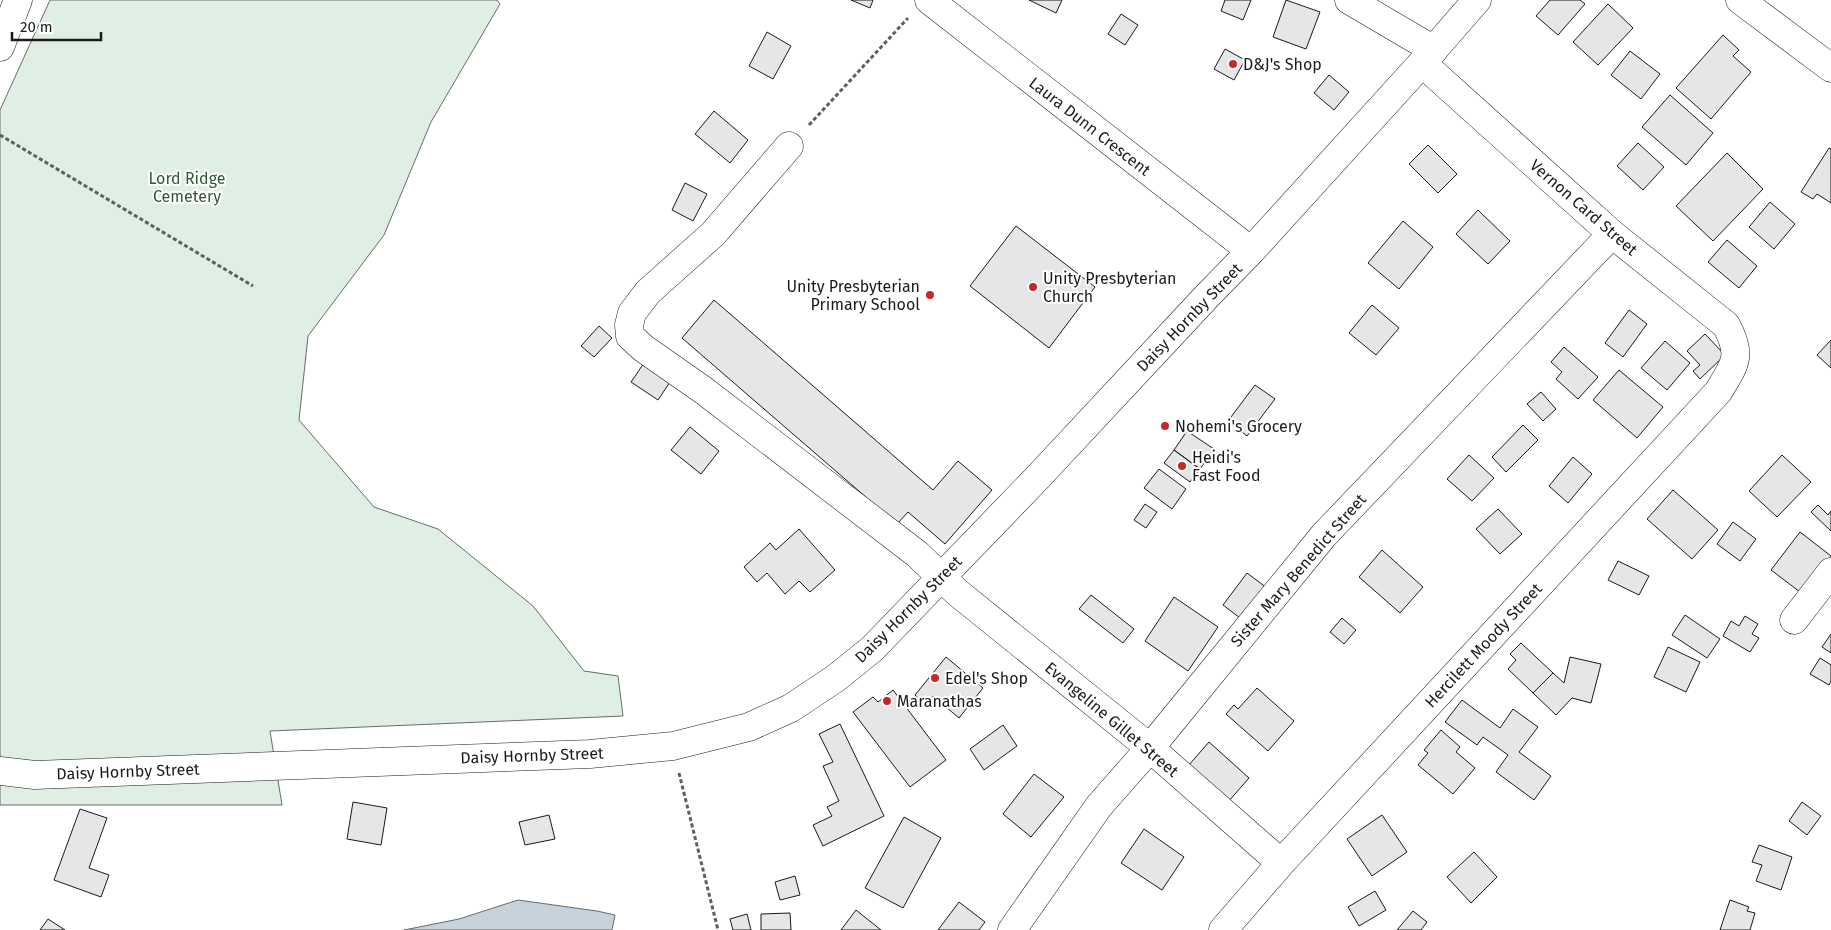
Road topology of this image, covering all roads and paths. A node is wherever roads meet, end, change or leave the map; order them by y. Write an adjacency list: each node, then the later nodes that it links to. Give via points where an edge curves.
1 (18, 0): 6 (street)
2 (1348, 0): 7 (street)
3 (1477, 0): 7 (street, Daisy Hornby Street)
4 (1755, 5): 8 (street)
5 (920, 7): 10 (path); 12 (street, Laura Dunn Crescent)
6 (2, 38)
7 (1428, 56): 11 (street, Vernon Card Street); 12 (street, Daisy Hornby Street)
8 (1831, 68)
9 (0, 135): 13 (path)
10 (790, 146): 16 (street, Evangeline Gillet Street, via 713,234 648,292 632,313 630,336 917,554)
11 (1612, 234): 14 (street, Vernon Card Street, via 1726,325 1734,339); 19 (street, Sister Mary Benedict Street, via 1324,534)
12 (1251, 252): 16 (street, Daisy Hornby Street)
13 (253, 286)
14 (1736, 355): 21 (street, Hercilett Moody Street, via 1718,392)
15 (1831, 572): 17 (street)
16 (940, 577): 18 (street, Daisy Hornby Street, via 872,649 791,708 749,727); 19 (street, Evangeline Gillet Street)
17 (1794, 620)
18 (673, 746): 20 (street, Daisy Hornby Street, via 590,754 35,775); 22 (path)
19 (1150, 748): 21 (street, Evangeline Gillet Street); 23 (street, Sister Mary Benedict Street, via 1100,806)
20 (0, 771)
21 (1281, 863): 24 (street, Hercilett Moody Street)
22 (718, 930)
23 (1012, 930)
24 (1223, 930)

